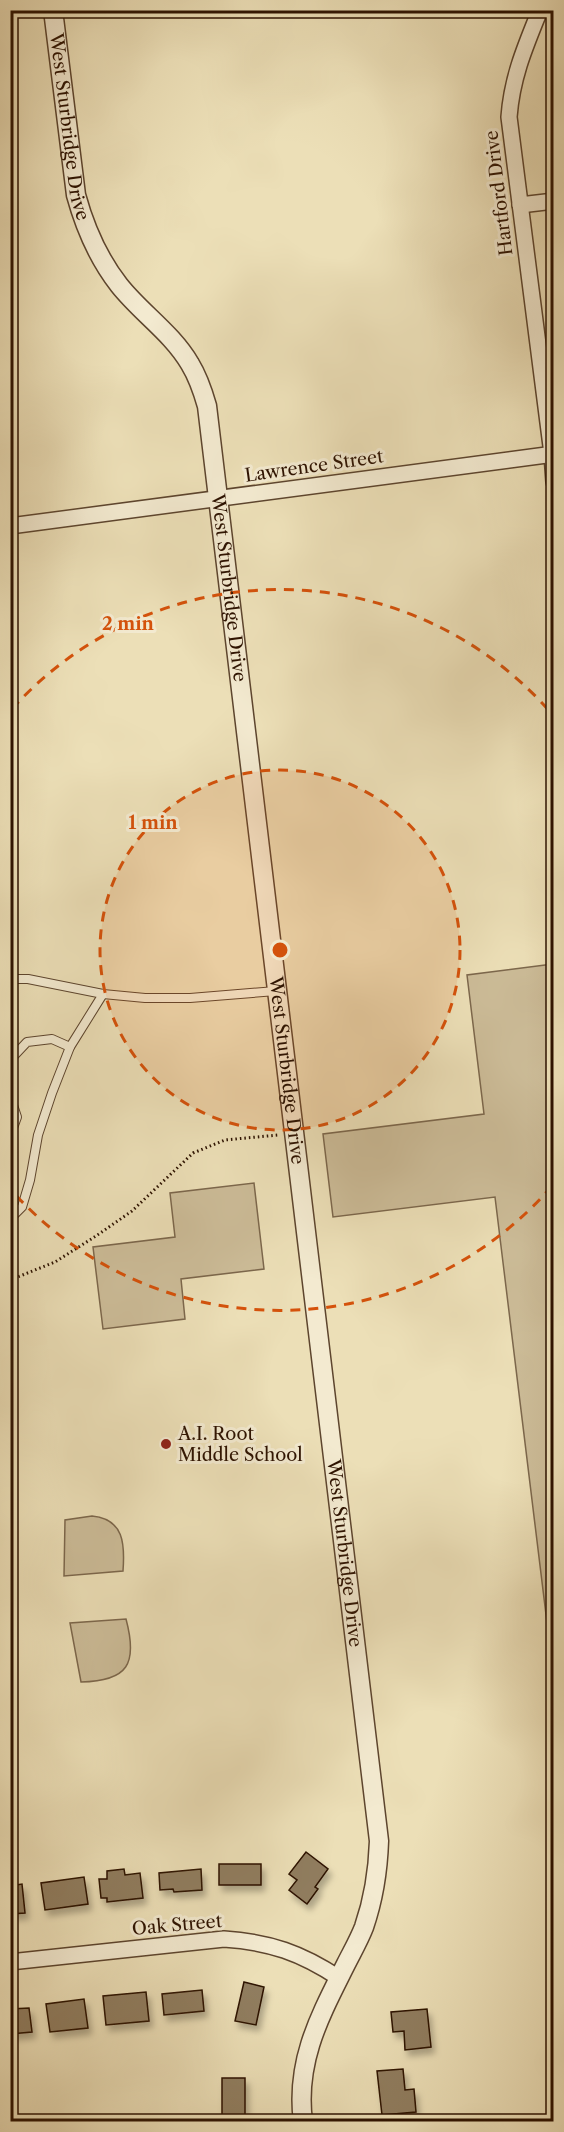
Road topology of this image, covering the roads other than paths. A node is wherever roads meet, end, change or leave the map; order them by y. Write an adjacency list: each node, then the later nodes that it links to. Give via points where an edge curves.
1 (53, 10): 7 (street, West Sturbridge Drive, via 76,195 83,219 106,267 191,364 207,406)
2 (540, 10): 4 (street, Hartford Drive, via 519,61 511,93 509,117)
3 (554, 201): 4 (street)
4 (520, 205): 5 (street, Hartford Drive)
5 (553, 454): 6 (street, Hartford Drive); 7 (street, Lawrence Street)
6 (554, 482)
7 (219, 499): 8 (street, Lawrence Street); 10 (street, West Sturbridge Drive)
8 (10, 526)
9 (10, 979): 11 (lane, via 28,978)
10 (278, 991): 11 (lane, via 190,998); 18 (street, West Sturbridge Drive, via 379,1841 373,1898)
11 (103, 994): 12 (lane)
12 (70, 1047): 13 (lane, via 52,1039 27,1042); 16 (lane, via 38,1135 22,1207)
13 (10, 1060)
14 (10, 1096): 15 (lane, via 17,1117)
15 (10, 1136)
16 (10, 1219)
17 (10, 1962): 18 (street, Oak Street, via 224,1939 275,1946 300,1955)
18 (339, 1978): 19 (street, West Sturbridge Drive, via 307,2054 302,2083)
19 (303, 2121)

